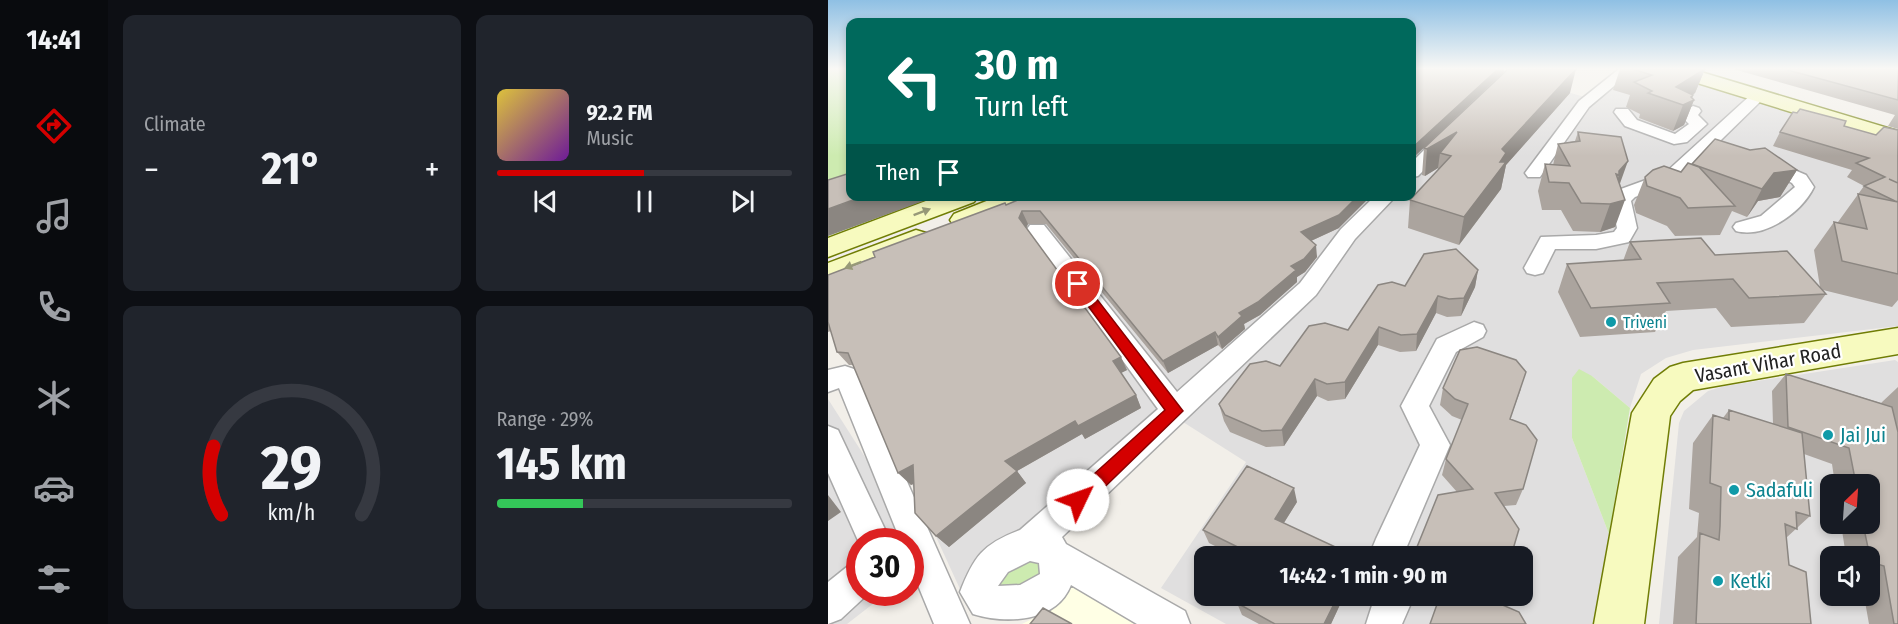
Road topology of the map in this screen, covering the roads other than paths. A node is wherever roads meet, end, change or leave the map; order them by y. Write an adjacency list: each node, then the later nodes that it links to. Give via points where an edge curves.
1 (1590, 98): 14 (street)
2 (1756, 98): 8 (street)
3 (1769, 98): 11 (street)
4 (1802, 98): 10 (street)
5 (1675, 105): 6 (street)
6 (1694, 111): 7 (street, via 1687,114 1699,124 1681,138 1632,123); 8 (street)
7 (1622, 112)
8 (1729, 122): 12 (street)
9 (1461, 124): 13 (street)
10 (1898, 127)
11 (1898, 138)
12 (1708, 143): 18 (street, via 1775,166 1805,187 1801,196 1777,217 1763,225); 21 (street, via 1672,177 1628,193 1621,200 1627,228 1623,237 1596,242 1548,242)
13 (1416, 168)
14 (1533, 173)
15 (951, 201): 20 (street, one-way to 15)
16 (1011, 201): 22 (street, one-way to 22)
17 (1382, 201): 26 (street, via 1348,234 1308,289)
18 (1743, 227)
19 (1037, 229): 26 (street)
20 (828, 248)
21 (1535, 268)
22 (828, 273)
23 (1474, 330): 29 (street, via 1446,346 1415,406 1435,445)
24 (1898, 341): 37 (street, Vasant Vihar Road, via 1683,377 1667,390 1652,413)
25 (828, 381): 34 (street, via 844,376 849,382)
26 (1175, 411): 30 (street)
27 (828, 439): 28 (street)
28 (869, 528)
29 (1390, 546)
30 (1043, 551): 34 (street, via 1005,554 994,563); 34 (street, via 1056,579 1040,604 1014,620); 35 (street)
31 (846, 591): 32 (street)
32 (828, 606)
33 (1392, 606): 36 (street)
34 (964, 615)
35 (1172, 624)
36 (1384, 624)
37 (1619, 624)

